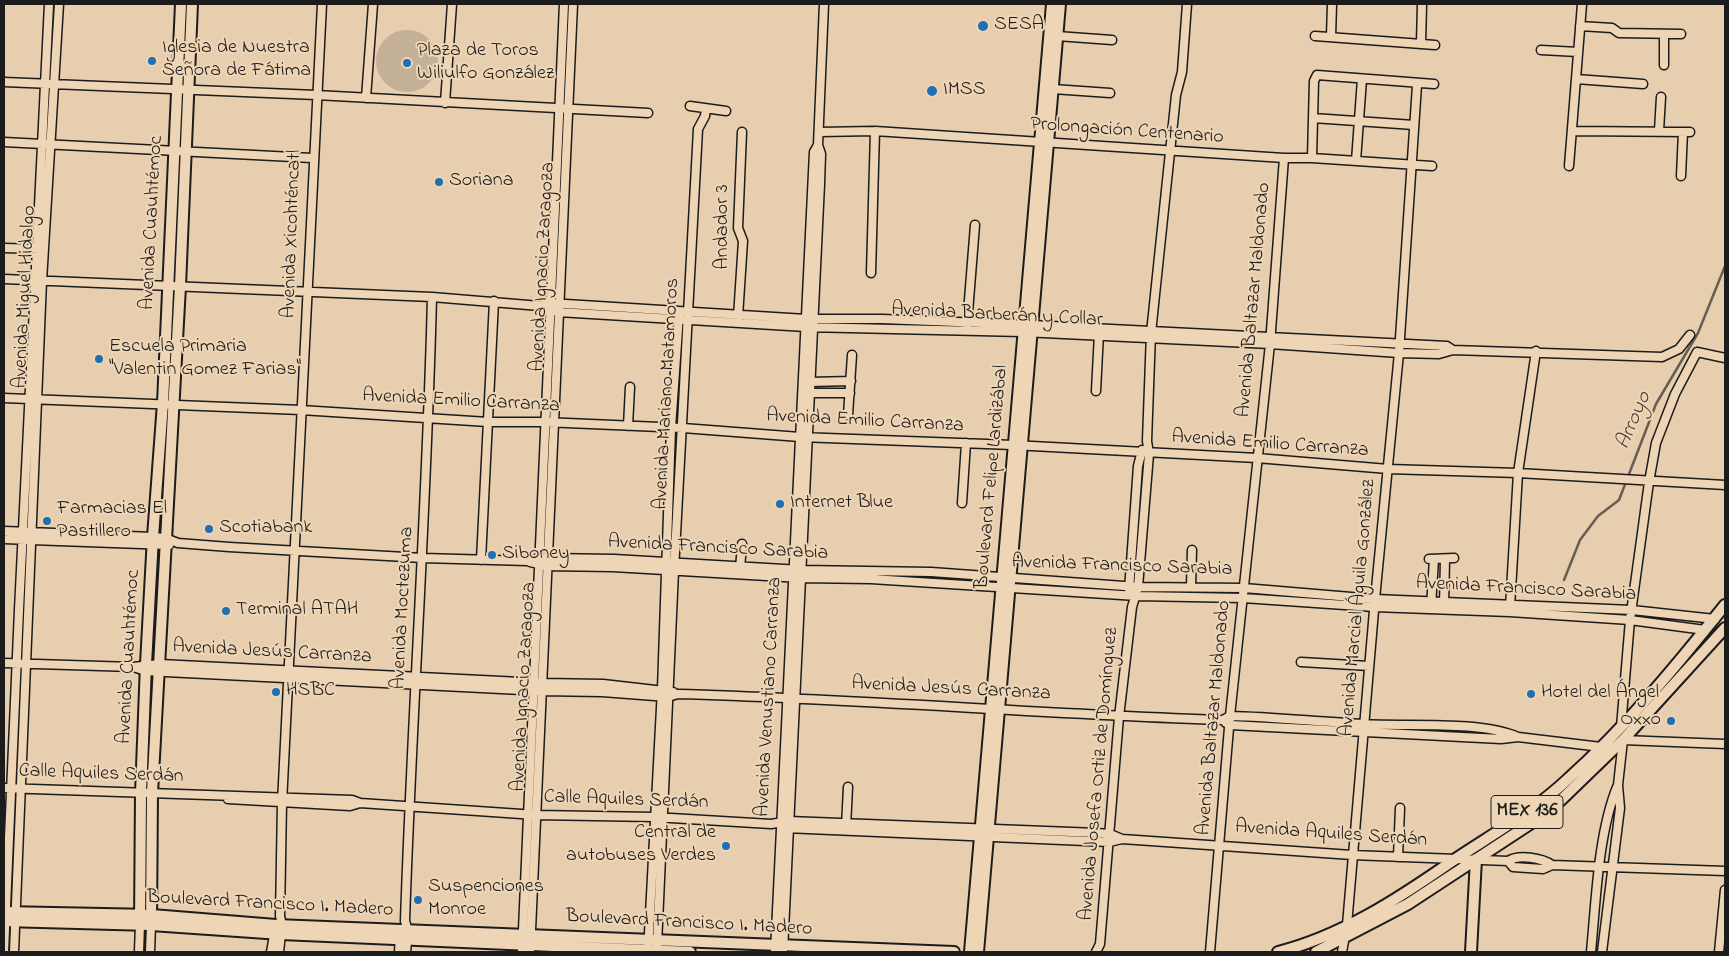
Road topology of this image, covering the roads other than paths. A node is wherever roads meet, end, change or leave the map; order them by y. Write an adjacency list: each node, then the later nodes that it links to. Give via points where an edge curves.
1 (50, 4): 17 (street, Avenida Miguel Hidalgo)
2 (59, 4): 19 (street, Avenida Miguel Hidalgo)
3 (181, 4): 42 (main road, Avenida Cuauhtémoc)
4 (192, 4): 43 (main road, Avenida Cuauhtémoc)
5 (322, 4): 45 (street, Avenida Xicohténcatl)
6 (373, 4): 47 (street)
7 (452, 4): 48 (street)
8 (564, 4): 26 (street, Avenida Ignacio Zaragoza)
9 (573, 4): 27 (street, Avenida Ignacio Zaragoza)
10 (824, 4): 61 (street, Avenida Venustiano Carranza)
11 (1052, 4): 25 (main road, Boulevard Felipe Lardizábal)
12 (1060, 4): 25 (main road, Boulevard Felipe Lardizábal)
13 (1187, 4): 67 (street, Avenida Josefa Ortiz de Domínguez)
14 (1332, 4): 23 (street)
15 (1422, 4): 28 (street)
16 (1582, 4): 18 (street)
17 (48, 26): 19 (street); 36 (street, Avenida Miguel Hidalgo)
18 (1580, 26): 20 (street, via 1612,28 1619,33); 31 (street)
19 (58, 27): 37 (street, Avenida Miguel Hidalgo)
20 (1664, 34): 21 (street); 32 (street)
21 (1681, 34)
22 (1314, 36): 23 (street)
23 (1331, 37): 28 (street)
24 (1112, 40): 25 (street)
25 (1054, 42): 41 (main road, Boulevard Felipe Lardizábal); 64 (main road, Boulevard Felipe Lardizábal)
26 (563, 43): 27 (street); 50 (street, Avenida Ignacio Zaragoza)
27 (572, 43): 51 (street, Avenida Ignacio Zaragoza)
28 (1421, 44): 29 (street)
29 (1435, 45)
30 (1541, 50): 31 (street)
31 (1578, 52): 34 (street)
32 (1664, 66)
33 (1362, 78): 38 (street); 55 (street, via 1317,75); 56 (street)
34 (1576, 79): 40 (street); 58 (street)
35 (4, 82): 36 (street)
36 (45, 84): 37 (street); 65 (street, Avenida Miguel Hidalgo)
37 (55, 84): 42 (street); 66 (street, Avenida Miguel Hidalgo)
38 (1417, 84): 39 (street); 57 (street, Avenida Marcial Águila González)
39 (1434, 84)
40 (1643, 84)
41 (1053, 89): 44 (street); 64 (main road, Boulevard Felipe Lardizábal)
42 (177, 90): 43 (street); 68 (main road, Avenida Cuauhtémoc)
43 (188, 91): 45 (street); 68 (main road, Avenida Cuauhtémoc)
44 (1110, 93)
45 (316, 95): 47 (street); 69 (street, Avenida Xicohténcatl)
46 (1661, 97): 59 (street)
47 (366, 98): 48 (street)
48 (445, 102): 50 (street)
49 (690, 106): 52 (street)
50 (560, 107): 51 (street); 90 (street, Avenida Ignacio Zaragoza)
51 (569, 108): 54 (street); 91 (street, Avenida Ignacio Zaragoza)
52 (706, 109): 53 (street); 94 (street, Avenida Mariano Matamoros, via 698,129)
53 (726, 111)
54 (648, 113)
55 (1313, 118): 56 (street); 71 (street)
56 (1360, 121): 57 (street); 72 (street)
57 (1414, 125): 73 (street, Avenida Marcial Águila González)
58 (1572, 131): 59 (street); 75 (street)
59 (1659, 131): 76 (street, via 1686,132)
60 (742, 132): 95 (street, Andador 3, via 738,228 743,241)
61 (819, 132): 62 (street, Prolongación Centenario); 100 (street, Avenida Venustiano Carranza, via 821,154)
62 (875, 132): 64 (street, Prolongación Centenario); 82 (street)
63 (4, 142): 65 (street)
64 (1044, 143): 67 (street, Prolongación Centenario); 102 (main road, Boulevard Felipe Lardizábal)
65 (42, 144): 66 (street); 77 (street, Avenida Miguel Hidalgo)
66 (52, 145): 68 (street); 78 (street, Avenida Miguel Hidalgo)
67 (1171, 151): 70 (street, Prolongación Centenario); 105 (street, Avenida Josefa Ortiz de Domínguez)
68 (180, 152): 69 (street); 85 (main road, Avenida Cuauhtémoc); 86 (main road, Avenida Cuauhtémoc)
69 (312, 158): 87 (street, Avenida Xicohténcatl)
70 (1284, 158): 71 (street, Prolongación Centenario); 106 (street, Avenida Baltazar Maldonado)
71 (1312, 158): 72 (street, Prolongación Centenario)
72 (1356, 161): 73 (street, Prolongación Centenario)
73 (1412, 165): 74 (street, Prolongación Centenario); 107 (street, Avenida Marcial Águila González)
74 (1432, 166)
75 (1569, 166)
76 (1681, 176)
77 (40, 180): 78 (street); 81 (street, Avenida Miguel Hidalgo)
78 (49, 181): 81 (street, Avenida Miguel Hidalgo)
79 (975, 225): 101 (street)
80 (4, 248): 81 (street)
81 (41, 249): 84 (street, Avenida Miguel Hidalgo)
82 (871, 273)
83 (4, 279): 84 (street)
84 (39, 281): 85 (street); 120 (street, Avenida Miguel Hidalgo)
85 (168, 286): 86 (street); 121 (main road, Avenida Cuauhtémoc)
86 (180, 286): 87 (street); 121 (main road, Avenida Cuauhtémoc)
87 (308, 291): 88 (street); 122 (street, Avenida Xicohténcatl)
88 (432, 297): 89 (street); 124 (street, Avenida Moctezuma)
89 (494, 301): 90 (street); 125 (street)
90 (549, 306): 91 (street, Avenida Barberán y Collar); 111 (street, Avenida Ignacio Zaragoza)
91 (558, 308): 92 (street, Avenida Barberán y Collar); 96 (street, Avenida Barberán y Collar); 111 (street, Avenida Ignacio Zaragoza)
92 (623, 308): 93 (street, Avenida Barberán y Collar); 96 (street)
93 (680, 311): 94 (street, Avenida Barberán y Collar); 97 (street, Avenida Mariano Matamoros)
94 (688, 311): 95 (street, Avenida Barberán y Collar); 98 (street, Avenida Mariano Matamoros)
95 (738, 314): 99 (street, Andador 3); 100 (street, Avenida Barberán y Collar)
96 (622, 316): 97 (street, Avenida Barberán y Collar)
97 (679, 320): 98 (street, Avenida Barberán y Collar); 112 (street, Avenida Mariano Matamoros)
98 (688, 320): 99 (street, Avenida Barberán y Collar); 112 (street, Avenida Mariano Matamoros)
99 (737, 322): 100 (street, Avenida Barberán y Collar)
100 (809, 323): 101 (street, Avenida Barberán y Collar); 114 (street, Avenida Venustiano Carranza); 130 (street, Avenida Venustiano Carranza)
101 (967, 327): 102 (street, Avenida Barberán y Collar)
102 (1028, 329): 103 (street, Avenida Barberán y Collar); 132 (main road, Boulevard Felipe Lardizábal)
103 (1099, 333): 105 (street, Avenida Barberán y Collar); 116 (street)
104 (1690, 335): 108 (street, Avenida Barberán y Collar, via 1679,349 1662,357)
105 (1151, 336): 106 (street, Avenida Barberán y Collar); 133 (street, Avenida Josefa Ortiz de Domínguez)
106 (1270, 340): 107 (street, Avenida Barberán y Collar); 134 (street, Avenida Baltazar Maldonado)
107 (1399, 349): 108 (street, Avenida Barberán y Collar, via 1439,354 1453,350); 135 (street, Avenida Marcial Águila González)
108 (1536, 351): 136 (street)
109 (852, 355): 113 (street)
110 (1725, 358): 137 (street, via 1697,352 1662,426)
111 (551, 369): 126 (street, Avenida Ignacio Zaragoza)
112 (681, 375): 128 (street, Avenida Mariano Matamoros); 129 (street, Avenida Mariano Matamoros)
113 (850, 381): 114 (street); 118 (street)
114 (810, 382): 117 (street, Avenida Venustiano Carranza)
115 (630, 387): 127 (street)
116 (1096, 391)
117 (810, 392): 118 (street); 130 (street, Avenida Venustiano Carranza)
118 (850, 393): 123 (street)
119 (4, 398): 120 (street, Avenida Emilio Carranza)
120 (33, 399): 121 (street, Avenida Emilio Carranza); 145 (street, Avenida Miguel Hidalgo)
121 (168, 404): 122 (street, Avenida Emilio Carranza); 147 (main road, Avenida Cuauhtémoc); 148 (main road, Avenida Cuauhtémoc)
122 (302, 410): 124 (street, Avenida Emilio Carranza); 150 (street, Avenida Xicohténcatl)
123 (848, 415)
124 (429, 418): 125 (street, Avenida Emilio Carranza); 153 (street, Avenida Moctezuma)
125 (488, 422): 126 (street, Avenida Emilio Carranza); 156 (street)
126 (549, 422): 127 (street, Avenida Emilio Carranza); 157 (street, Avenida Ignacio Zaragoza)
127 (628, 426): 128 (street, Avenida Emilio Carranza)
128 (672, 428): 129 (street, Avenida Emilio Carranza); 139 (street, Avenida Mariano Matamoros)
129 (683, 428): 130 (street, Avenida Emilio Carranza); 140 (street, Avenida Mariano Matamoros)
130 (804, 437): 131 (street, Avenida Emilio Carranza); 160 (street, Avenida Venustiano Carranza)
131 (966, 443): 132 (street, Avenida Emilio Carranza); 141 (street)
132 (1017, 445): 133 (street, Avenida Emilio Carranza); 161 (main road, Boulevard Felipe Lardizábal)
133 (1145, 454): 134 (street, Avenida Emilio Carranza); 142 (street, Avenida Josefa Ortiz de Domínguez); 143 (street, Avenida Josefa Ortiz de Domínguez)
134 (1257, 458): 135 (street, Avenida Emilio Carranza); 165 (street, Avenida Baltazar Maldonado)
135 (1388, 469): 136 (street, Avenida Emilio Carranza); 169 (street, Avenida Marcial Águila González)
136 (1518, 473): 137 (street, Avenida Emilio Carranza); 170 (street)
137 (1649, 482): 138 (street, Avenida Emilio Carranza); 175 (street)
138 (1725, 485)
139 (669, 496): 140 (street); 158 (street, Avenida Mariano Matamoros)
140 (678, 496): 158 (street, Avenida Mariano Matamoros)
141 (962, 504)
142 (1135, 505): 143 (street); 152 (street, Avenida Josefa Ortiz de Domínguez)
143 (1145, 506): 152 (street, Avenida Josefa Ortiz de Domínguez)
144 (4, 532): 145 (street, Avenida Francisco Sarabia)
145 (27, 536): 146 (street, Avenida Francisco Sarabia); 147 (street, Avenida Francisco Sarabia); 185 (street, Avenida Miguel Hidalgo)
146 (4, 539)
147 (153, 541): 148 (street, Avenida Francisco Sarabia); 187 (main road, Avenida Cuauhtémoc)
148 (165, 542): 150 (street, Avenida Francisco Sarabia); 188 (main road, Avenida Cuauhtémoc)
149 (742, 544): 159 (street)
150 (296, 549): 153 (street, Avenida Francisco Sarabia); 189 (street, Avenida Xicohténcatl)
151 (1192, 550): 164 (street)
152 (1137, 551): 162 (street, Avenida Josefa Ortiz de Domínguez); 163 (street, Avenida Josefa Ortiz de Domínguez)
153 (423, 558): 156 (street, Avenida Francisco Sarabia); 190 (street, Avenida Moctezuma)
154 (1454, 558): 155 (street)
155 (1445, 559): 172 (street, via 1432,559); 173 (street)
156 (482, 560): 157 (street, Avenida Francisco Sarabia)
157 (544, 562): 158 (street, Avenida Francisco Sarabia); 191 (street, Avenida Ignacio Zaragoza)
158 (670, 566): 159 (street, Avenida Francisco Sarabia); 192 (street, Avenida Mariano Matamoros)
159 (740, 570): 160 (street, Avenida Francisco Sarabia)
160 (797, 574): 161 (street, Avenida Francisco Sarabia, via 931,572); 181 (street, Avenida Venustiano Carranza); 182 (street, Avenida Venustiano Carranza)
161 (1006, 582): 162 (street, Avenida Francisco Sarabia); 166 (street, Avenida Francisco Sarabia); 195 (main road, Boulevard Felipe Lardizábal)
162 (1129, 586): 163 (street, Avenida Francisco Sarabia); 166 (street, Avenida Josefa Ortiz de Domínguez)
163 (1138, 587): 164 (street, Avenida Francisco Sarabia); 167 (street, Avenida Josefa Ortiz de Domínguez)
164 (1191, 587): 165 (street, Avenida Francisco Sarabia)
165 (1244, 588): 168 (street, Avenida Baltazar Maldonado); 169 (street, Avenida Francisco Sarabia)
166 (1128, 595): 167 (street, Avenida Francisco Sarabia); 174 (street, Avenida Josefa Ortiz de Domínguez)
167 (1137, 596): 168 (street, Avenida Francisco Sarabia); 174 (street, Avenida Josefa Ortiz de Domínguez)
168 (1243, 598): 169 (street, Avenida Francisco Sarabia); 197 (street, Avenida Baltazar Maldonado)
169 (1374, 603): 172 (street, Avenida Francisco Sarabia); 186 (street, Avenida Marcial Águila González)
170 (1511, 603): 173 (street, Avenida Francisco Sarabia); 175 (street, Avenida Francisco Sarabia); 176 (street)
171 (1725, 605): 177 (main road, MEX 136)
172 (1431, 606): 173 (street, Avenida Francisco Sarabia)
173 (1444, 606): 176 (street, Avenida Francisco Sarabia)
174 (1132, 607): 196 (street, Avenida Josefa Ortiz de Domínguez)
175 (1632, 610): 177 (street, Avenida Francisco Sarabia); 178 (street)
176 (1510, 612): 178 (street, Avenida Francisco Sarabia)
177 (1715, 619): 180 (main road, MEX 136)
178 (1630, 620): 180 (street, Avenida Francisco Sarabia); 200 (street)
179 (1725, 628): 203 (main road, MEX 136)
180 (1705, 630): 200 (main road, MEX 136)
181 (789, 639): 182 (street); 193 (street, Avenida Venustiano Carranza)
182 (798, 640): 194 (street, Avenida Venustiano Carranza)
183 (1302, 662): 186 (street)
184 (4, 663): 185 (street, Avenida Jesús Carranza)
185 (21, 665): 187 (street, Avenida Jesús Carranza); 213 (street, Avenida Miguel Hidalgo); 214 (street, Avenida Miguel Hidalgo)
186 (1369, 666): 198 (street, Avenida Marcial Águila González)
187 (146, 668): 188 (street, Avenida Jesús Carranza); 215 (main road, Avenida Cuauhtémoc)
188 (160, 668): 189 (street, Avenida Jesús Carranza); 216 (main road, Avenida Cuauhtémoc)
189 (289, 673): 190 (street, Avenida Jesús Carranza); 217 (street, Avenida Xicohténcatl)
190 (417, 681): 191 (street, Avenida Jesús Carranza); 218 (street, Avenida Moctezuma)
191 (537, 687): 192 (street, Avenida Jesús Carranza); 220 (street, Avenida Ignacio Zaragoza)
192 (665, 693): 193 (street, Avenida Jesús Carranza); 206 (street, Avenida Mariano Matamoros)
193 (786, 697): 194 (street, Avenida Jesús Carranza); 207 (street, Avenida Venustiano Carranza)
194 (796, 698): 195 (street, Avenida Jesús Carranza); 208 (street, Avenida Venustiano Carranza)
195 (995, 708): 196 (street, Avenida Jesús Carranza); 226 (main road, Boulevard Felipe Lardizábal)
196 (1119, 717): 197 (street, Avenida Jesús Carranza); 227 (street, Avenida Josefa Ortiz de Domínguez)
197 (1227, 718): 198 (street, Avenida Jesús Carranza); 199 (street, Avenida Baltazar Maldonado)
198 (1364, 724): 201 (street, Avenida Marcial Águila González); 202 (street, Avenida Jesús Carranza, via 1484,728)
199 (1230, 725): 201 (street, Avenida Jesús Carranza); 228 (street, Avenida Baltazar Maldonado)
200 (1621, 727): 205 (main road, MEX 136)
201 (1363, 733): 202 (street, Avenida Jesús Carranza); 229 (street, Avenida Marcial Águila González)
202 (1518, 737): 205 (street, Avenida Jesús Carranza)
203 (1623, 740): 204 (street); 211 (street); 232 (main road, MEX 136, via 1561,800)
204 (1725, 744)
205 (1601, 747): 231 (main road, MEX 136, via 1568,780 1522,816)
206 (662, 754): 221 (street, Avenida Mariano Matamoros); 222 (street, Avenida Mariano Matamoros)
207 (784, 760): 208 (street); 209 (street, Avenida Venustiano Carranza)
208 (793, 760): 210 (street, Avenida Venustiano Carranza)
209 (783, 784): 210 (street); 223 (street, Avenida Venustiano Carranza)
210 (792, 784): 224 (street, Avenida Venustiano Carranza)
211 (1618, 785): 233 (street, via 1610,805); 234 (street, via 1620,808)
212 (848, 787): 225 (street)
213 (8, 788): 214 (street, Calle Aquiles Serdán); 239 (street, Avenida Miguel Hidalgo)
214 (20, 788): 215 (street, Calle Aquiles Serdán); 239 (street, Avenida Miguel Hidalgo)
215 (140, 793): 216 (street, Calle Aquiles Serdán); 240 (main road, Avenida Cuauhtémoc)
216 (152, 793): 217 (street, Calle Aquiles Serdán); 241 (main road, Avenida Cuauhtémoc)
217 (282, 800): 218 (street, Calle Aquiles Serdán, via 352,800); 243 (street, Avenida Xicohténcatl)
218 (409, 806): 220 (street, Calle Aquiles Serdán); 246 (street, Avenida Moctezuma)
219 (1400, 808): 230 (street)
220 (532, 815): 221 (street, Calle Aquiles Serdán); 250 (street, Avenida Ignacio Zaragoza)
221 (654, 817): 222 (street, Calle Aquiles Serdán); 251 (street, Avenida Mariano Matamoros)
222 (663, 818): 223 (street, Calle Aquiles Serdán); 251 (street, Avenida Mariano Matamoros)
223 (780, 824): 224 (street, Calle Aquiles Serdán); 237 (street, Avenida Venustiano Carranza)
224 (789, 824): 225 (street, Calle Aquiles Serdán); 237 (street, Avenida Venustiano Carranza)
225 (846, 827): 226 (street, Calle Aquiles Serdán)
226 (983, 833): 227 (street, Calle Aquiles Serdán); 247 (main road, Boulevard Felipe Lardizábal)
227 (1110, 838): 228 (street, Avenida Aquiles Serdán); 252 (street, Avenida Josefa Ortiz de Domínguez)
228 (1220, 845): 229 (street, Avenida Aquiles Serdán); 268 (street, Avenida Baltazar Maldonado)
229 (1352, 855): 230 (street, Avenida Aquiles Serdán); 242 (street, Avenida Marcial Águila González)
230 (1398, 857): 231 (street, Avenida Aquiles Serdán)
231 (1456, 859): 232 (street, Avenida Aquiles Serdán); 242 (main road, MEX 136, via 1401,897)
232 (1476, 859): 233 (street, Avenida Aquiles Serdán, via 1508,861 1514,858); 249 (main road, MEX 136, via 1408,904); 272 (main road)
233 (1600, 866): 234 (street, Avenida Aquiles Serdán); 244 (street)
234 (1612, 866): 235 (street, Avenida Aquiles Serdán); 245 (street)
235 (1725, 871)
236 (1725, 890): 238 (street)
237 (782, 891): 253 (street, Avenida Venustiano Carranza)
238 (1724, 909): 248 (street)
239 (9, 917): 240 (main road, Boulevard Francisco I. Madero); 254 (street, Avenida Miguel Hidalgo); 255 (street, Avenida Miguel Hidalgo)
240 (141, 920): 241 (main road, Boulevard Francisco I. Madero); 256 (street, Avenida Cuauhtémoc)
241 (152, 920): 243 (main road, Boulevard Francisco I. Madero); 257 (street, Avenida Cuauhtémoc)
242 (1347, 925): 249 (street, Avenida Marcial Águila González); 269 (main road, MEX 136)
243 (279, 927): 246 (main road, Boulevard Francisco I. Madero); 258 (street, Avenida Xicohténcatl); 259 (street, Avenida Xicohténcatl)
244 (1593, 930): 245 (street); 273 (street)
245 (1605, 931): 274 (street)
246 (404, 932): 250 (main road, Boulevard Francisco I. Madero); 260 (street, Avenida Moctezuma); 261 (street, Avenida Moctezuma)
247 (975, 936): 265 (main road, Boulevard Felipe Lardizábal); 266 (main road, Boulevard Felipe Lardizábal)
248 (1723, 937): 275 (street)
249 (1344, 940): 270 (main road, MEX 136); 271 (street)
250 (527, 943): 251 (main road, Boulevard Francisco I. Madero)
251 (653, 947): 253 (main road, Boulevard Francisco I. Madero); 262 (main road, Boulevard Francisco I. Madero)
252 (1101, 948): 267 (street, Avenida Josefa Ortiz de Domínguez)
253 (779, 949): 263 (main road, Boulevard Francisco I. Madero)
254 (4, 952)
255 (14, 952)
256 (139, 952)
257 (150, 952)
258 (271, 952)
259 (279, 952)
260 (399, 952)
261 (406, 952)
262 (690, 952)
263 (945, 952): 264 (main road, Boulevard Francisco I. Madero)
264 (954, 952)
265 (970, 952)
266 (978, 952)
267 (1096, 952)
268 (1210, 952)
269 (1278, 952)
270 (1316, 952)
271 (1342, 952)
272 (1471, 952)
273 (1591, 952)
274 (1602, 952)
275 (1719, 952)

